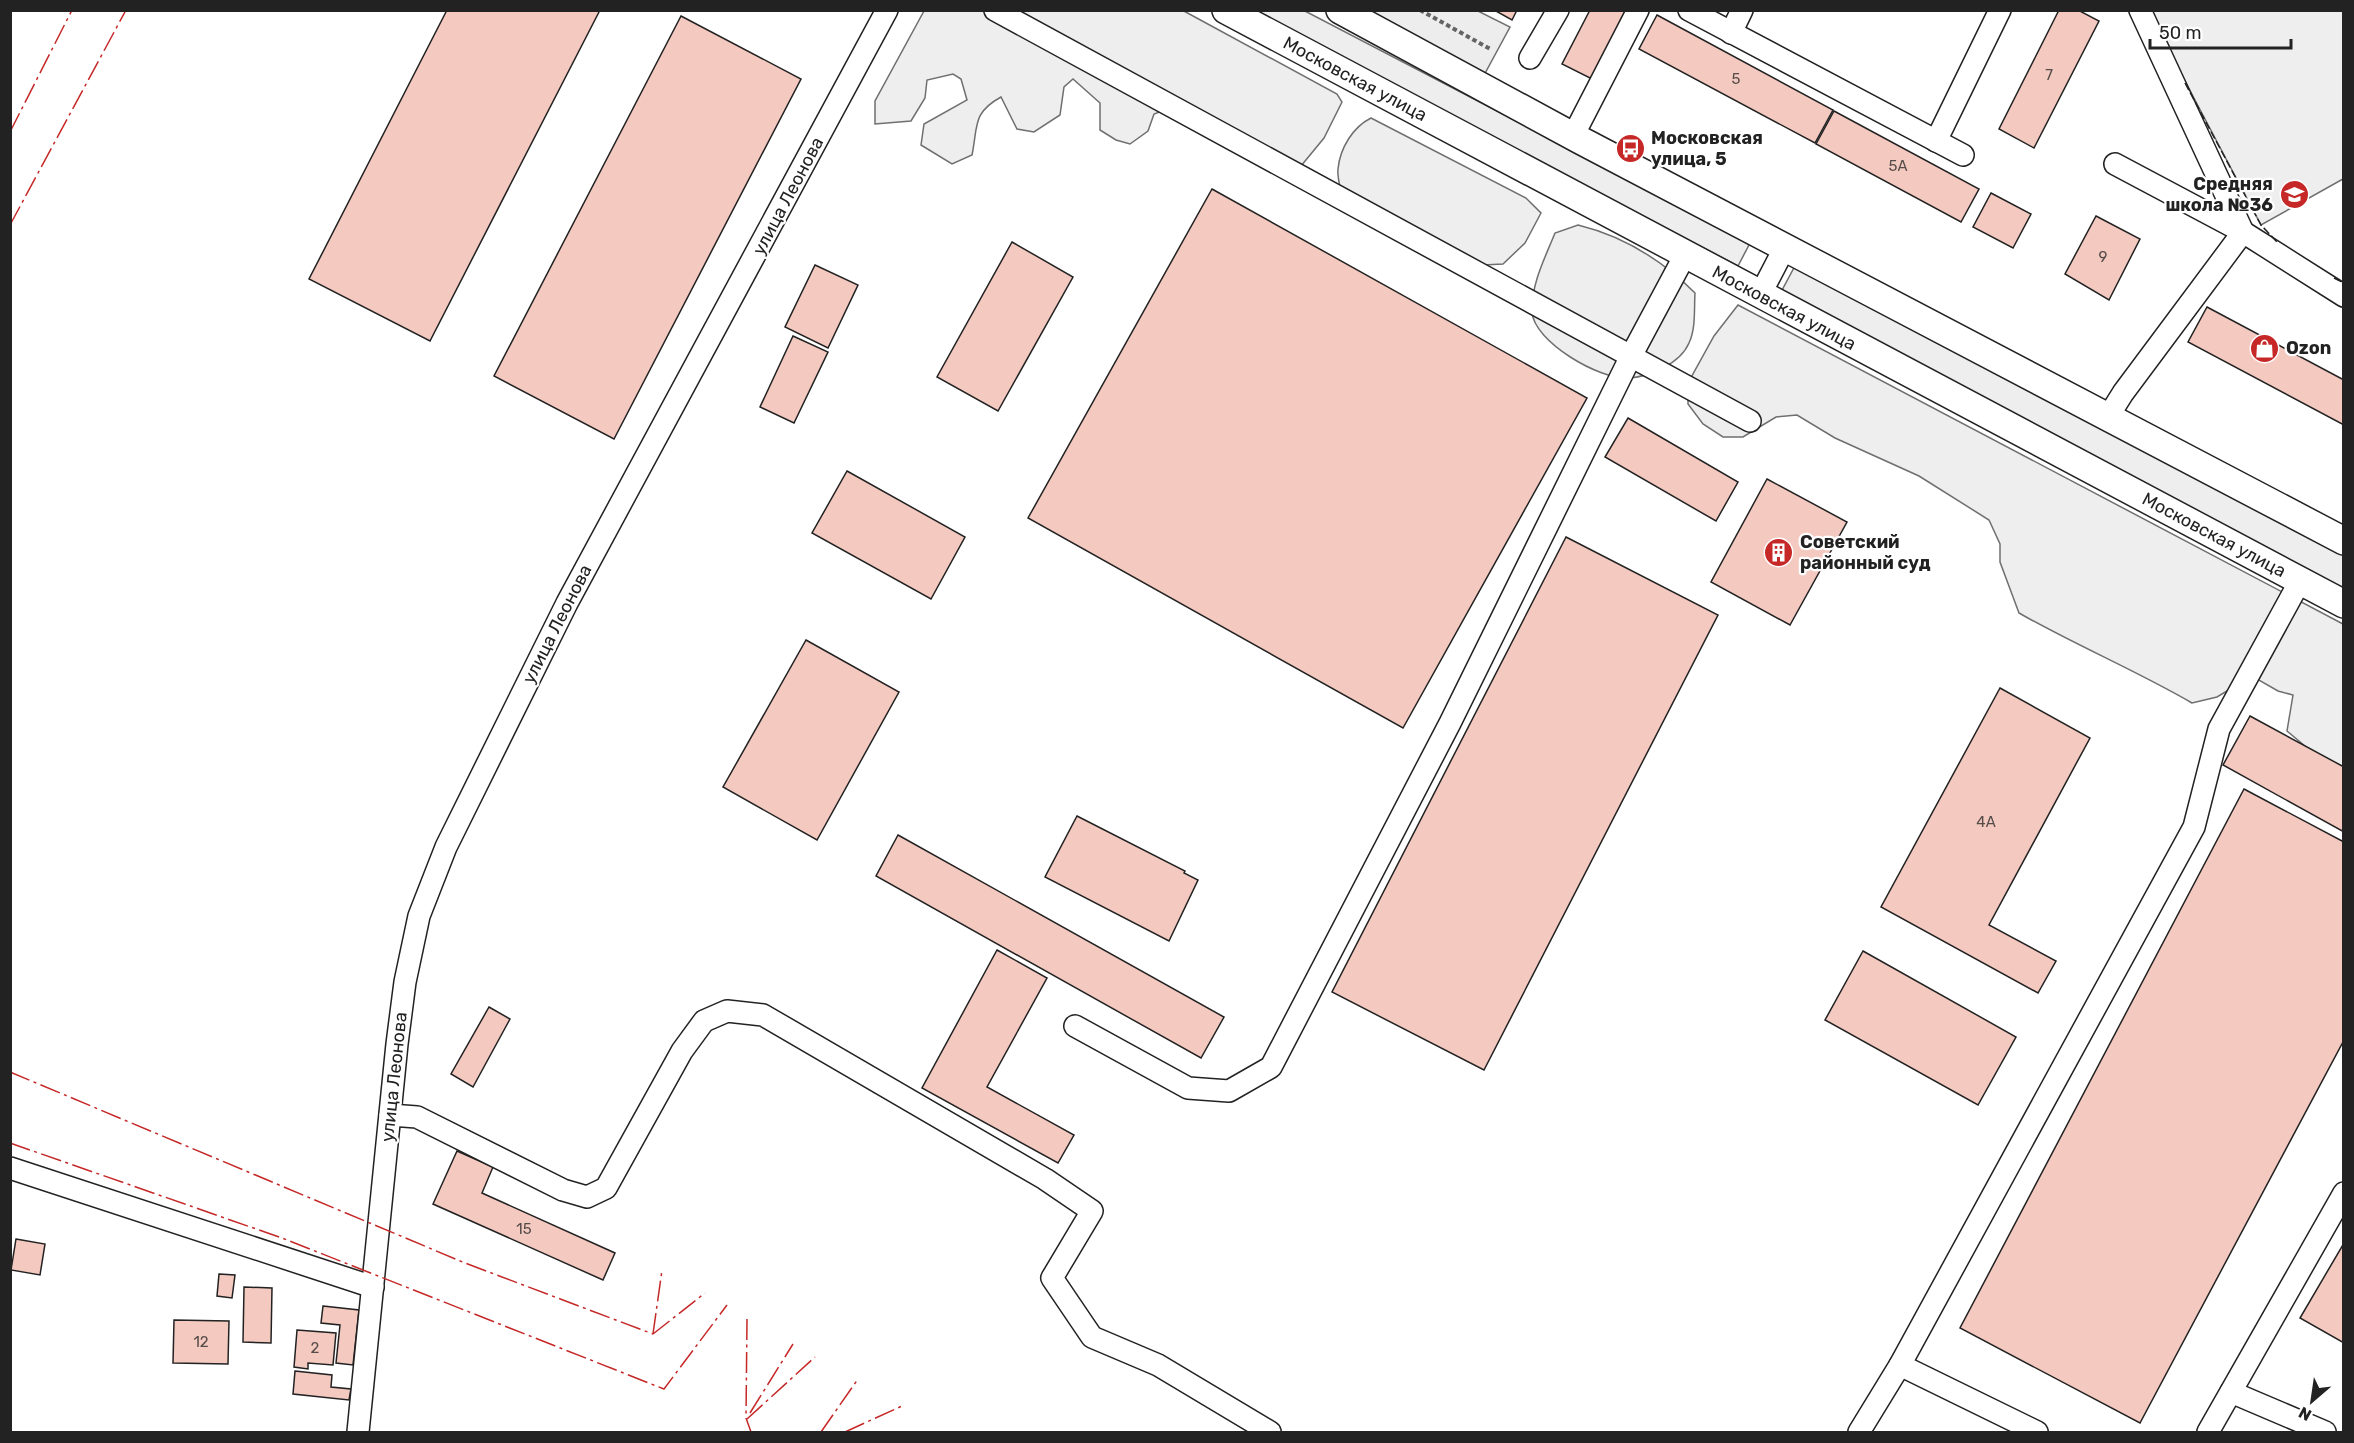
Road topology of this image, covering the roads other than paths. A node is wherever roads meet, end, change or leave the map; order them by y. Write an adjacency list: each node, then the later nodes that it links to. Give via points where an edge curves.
1 (888, 10): 29 (street, улица Леонова, via 567,603 446,847 419,916 397,1044)
2 (995, 10): 22 (street)
3 (1226, 10): 19 (main road, Московская улица)
4 (1340, 10): 13 (main road)
5 (1558, 10): 12 (street)
6 (1638, 10): 13 (street)
7 (1689, 10): 11 (street)
8 (1742, 10): 11 (street)
9 (2000, 10): 14 (street)
10 (2140, 10): 17 (street)
11 (1731, 33): 14 (street)
12 (1530, 58)
13 (1573, 136): 18 (main road)
14 (1936, 141): 15 (street)
15 (1963, 155)
16 (2115, 164): 17 (street)
17 (2243, 232): 21 (street); 23 (street)
18 (1785, 247): 20 (street); 23 (main road)
19 (1685, 255): 20 (main road, Московская улица); 22 (street)
20 (1760, 295): 26 (main road, Московская улица)
21 (2343, 296)
22 (1631, 356): 24 (street); 28 (street, via 1450,723 1270,1067 1228,1091 1188,1088)
23 (2108, 417): 25 (main road)
24 (1750, 421)
25 (2343, 541)
26 (2300, 581): 27 (main road, Московская улица); 33 (street, via 2219,729 2194,827)
27 (2343, 604)
28 (1075, 1026)
29 (390, 1115): 32 (street, улица Леонова); 36 (street, via 417,1117 563,1190 587,1197 606,1188 682,1051 704,1021 727,1011 763,1015 1092,1211 1052,1278 1092,1337 1158,1365)
30 (10, 1168): 32 (street)
31 (2343, 1193): 34 (street)
32 (373, 1291): 35 (street, улица Леонова)
33 (1900, 1365): 37 (street); 38 (street)
34 (2231, 1392): 39 (street); 40 (street)
35 (358, 1432)
36 (1270, 1432)
37 (1859, 1432)
38 (2037, 1432)
39 (2208, 1432)
40 (2325, 1432)

